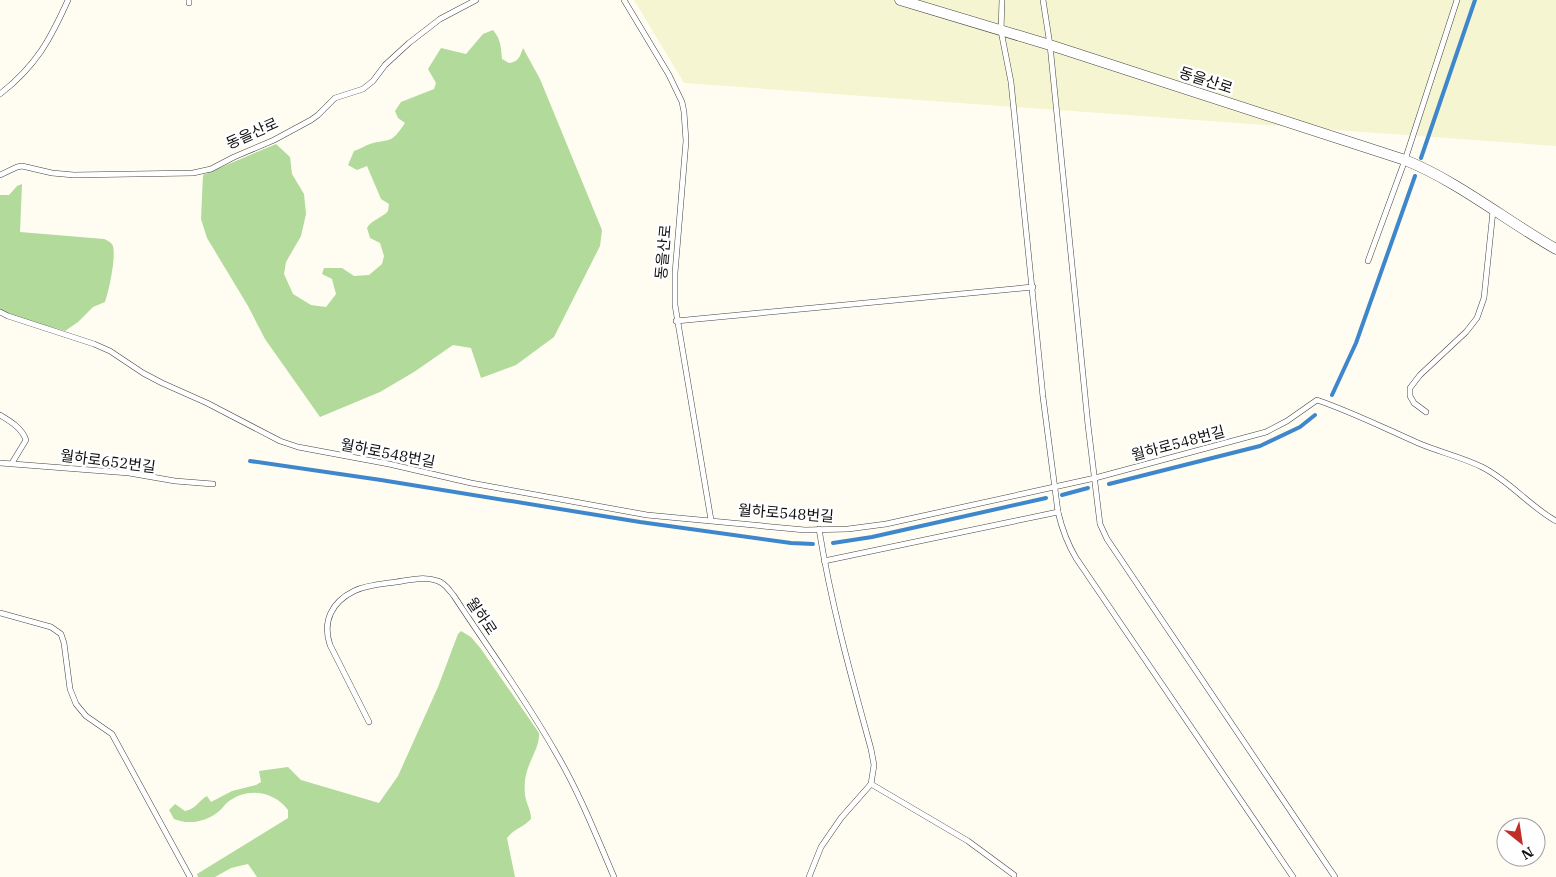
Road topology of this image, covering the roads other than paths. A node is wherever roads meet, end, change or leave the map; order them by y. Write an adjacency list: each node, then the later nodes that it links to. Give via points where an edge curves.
1 (68, 0): 10 (lane, via 53,33 31,66)
2 (476, 0): 12 (lane, 동을산로, via 440,19 409,43 363,89 334,98 318,115 292,131 211,169 74,176 22,166)
3 (624, 0): 18 (lane, 동을산로, via 669,75 684,112 686,141 675,273)
4 (900, 0): 8 (street, 동을산로)
5 (1002, 0): 8 (lane)
6 (1043, 0): 9 (lane)
7 (1457, 0): 11 (lane)
8 (1001, 31): 9 (street, 동을산로); 16 (lane, via 1011,82)
9 (1050, 45): 11 (street, 동을산로); 23 (lane)
10 (0, 94)
11 (1405, 160): 13 (street, 동을산로, via 1439,175); 15 (lane)
12 (0, 175)
13 (1493, 211): 14 (street, 동을산로); 19 (lane, via 1482,308 1466,332 1410,388 1414,404)
14 (1556, 249)
15 (1368, 261)
16 (1033, 287): 18 (lane); 25 (lane)
17 (0, 312): 27 (lane, 월하로548번길, via 102,348 162,383 298,448 581,504 679,519)
18 (676, 321): 27 (lane, 동을산로)
19 (1426, 412)
20 (0, 415): 22 (lane, via 19,428 26,440)
21 (0, 463): 22 (lane, 월하로652번길)
22 (12, 463): 24 (lane, 월하로652번길)
23 (1095, 478): 25 (lane, 월하로548번길); 28 (lane, 월하로548번길, via 1266,432 1287,422 1317,400 1482,467); 39 (lane, via 1100,524 1107,539)
24 (213, 484)
25 (1055, 486): 26 (lane); 29 (lane, 월하로548번길, via 886,524)
26 (1058, 512): 30 (lane); 38 (lane, via 1076,558)
27 (711, 520): 29 (lane, 월하로548번길)
28 (1556, 521)
29 (819, 529): 30 (lane)
30 (824, 561): 33 (lane, via 841,640 871,749 874,765)
31 (0, 613): 35 (lane, via 51,627 61,634 70,689 76,704 86,716 112,734)
32 (369, 722): 36 (lane, 월하로, via 330,645 327,622 334,607 354,591 368,587 416,578 437,580 454,596 524,699 579,798)
33 (871, 784): 34 (lane, via 968,841); 37 (lane, via 840,818)
34 (1014, 875)
35 (190, 877)
36 (614, 877)
37 (809, 877)
38 (1293, 877)
39 (1336, 877)

